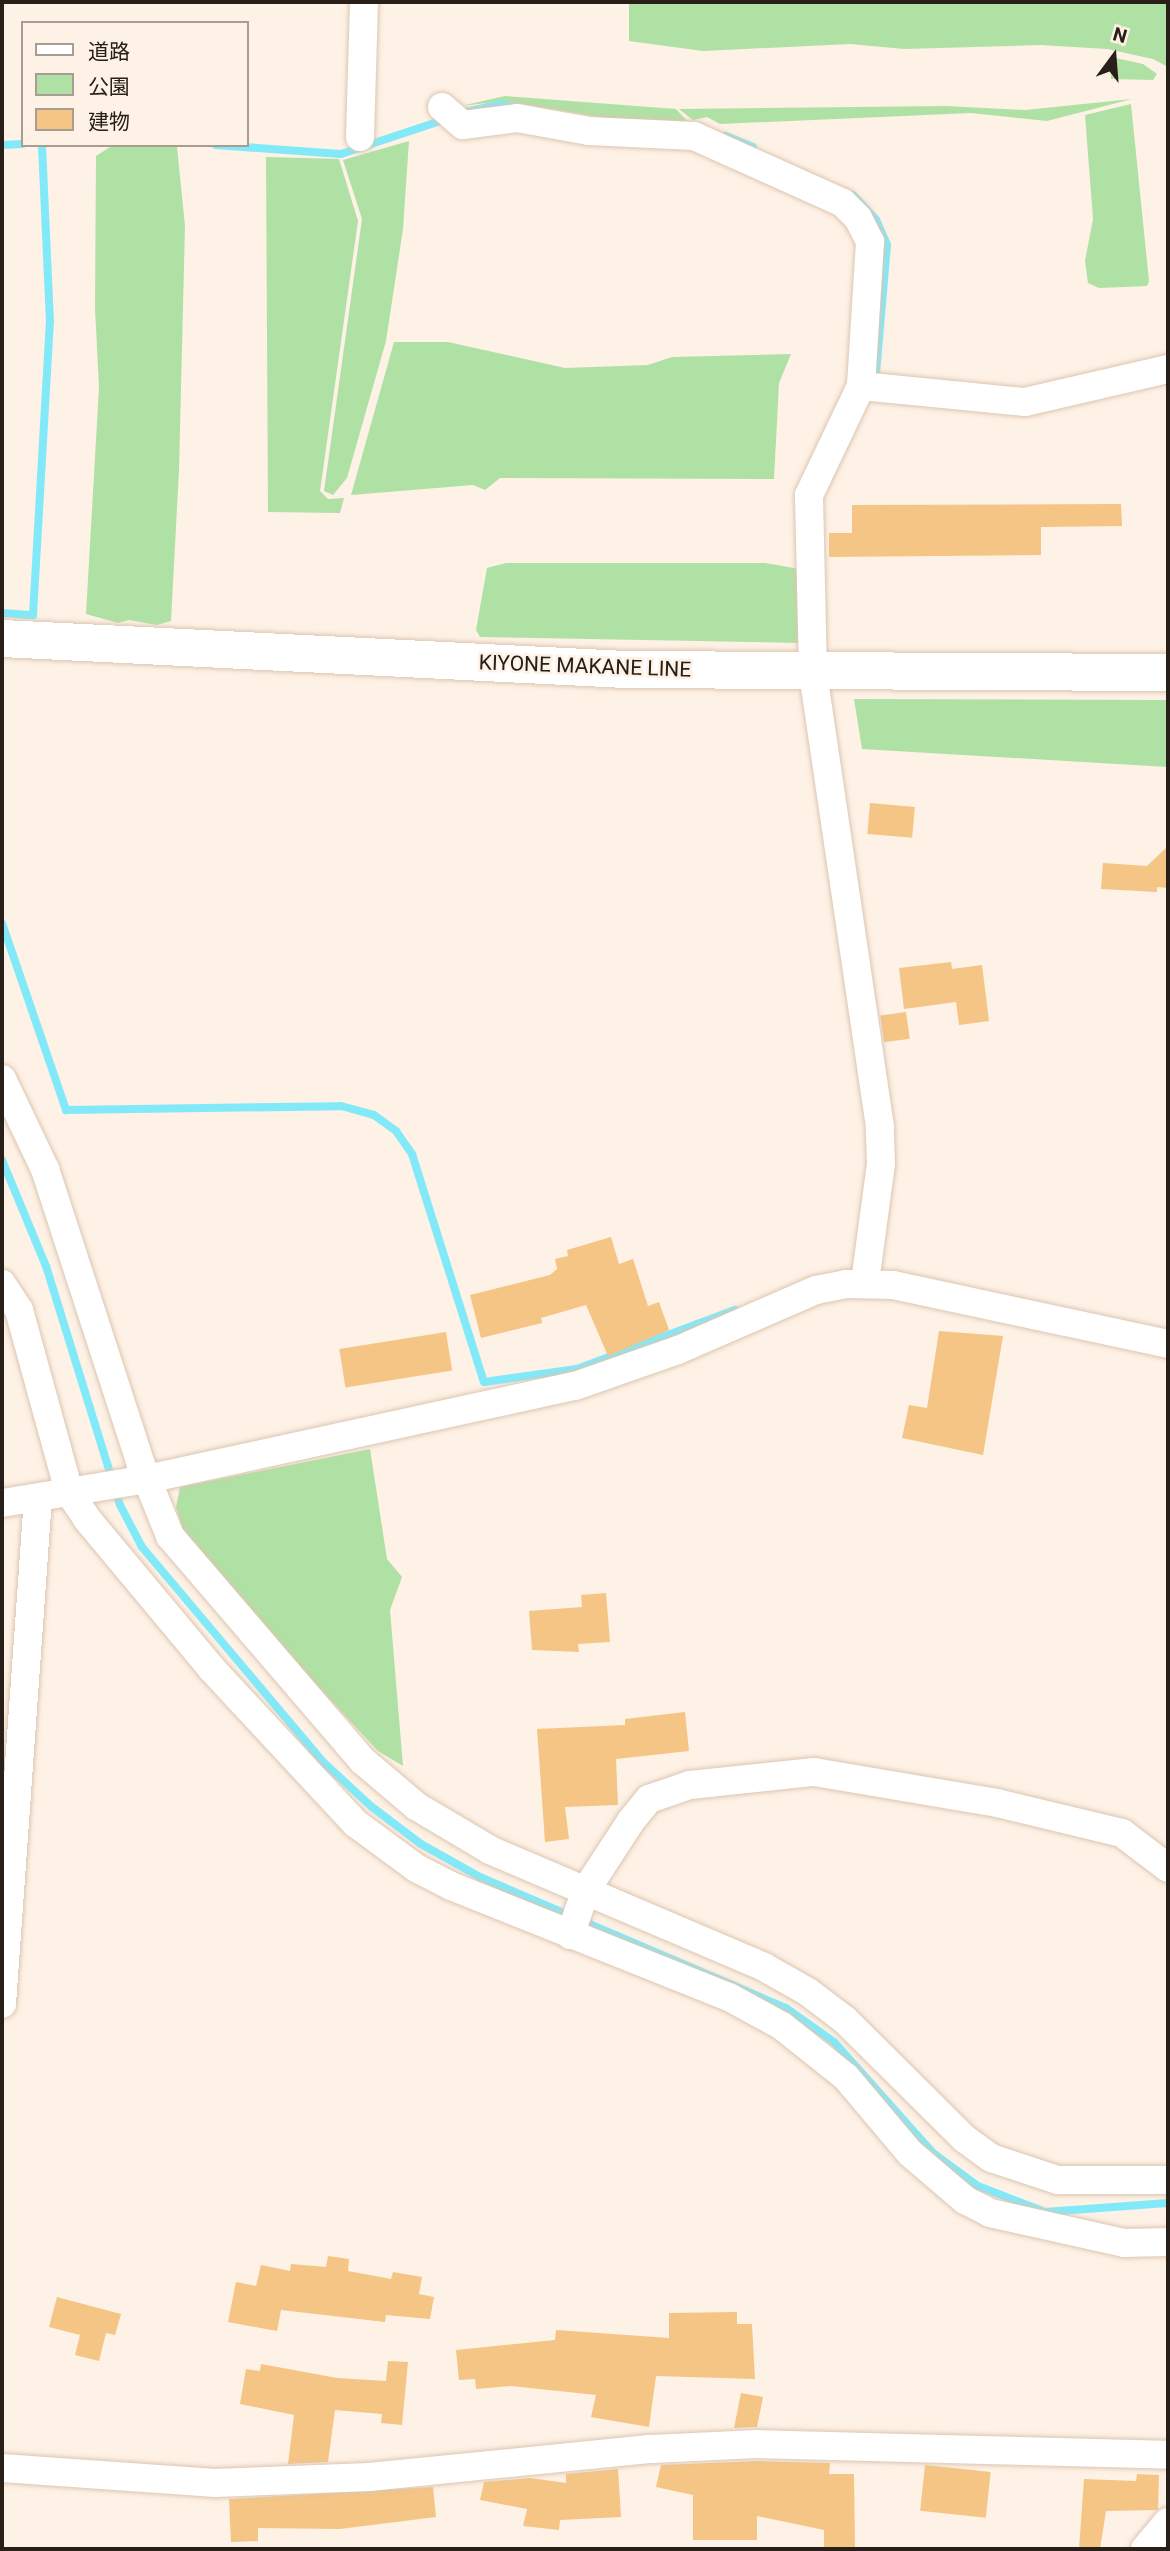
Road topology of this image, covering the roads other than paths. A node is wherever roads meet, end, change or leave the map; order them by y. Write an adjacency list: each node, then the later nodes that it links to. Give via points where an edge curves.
1 (364, 2): 3 (street)
2 (449, 114): 5 (street, via 517,118 589,131 694,136 843,203 858,218 870,242)
3 (360, 137)
4 (1168, 369): 5 (street, via 1025,402)
5 (870, 387): 8 (street, via 810,495)
6 (2, 638): 8 (main road, KIYONE MAKANE LINE, via 624,669)
7 (1168, 672): 8 (main road, KIYONE MAKANE LINE)
8 (813, 673): 10 (street, via 880,1127 881,1164)
9 (2, 1079): 13 (street, via 62,1216)
10 (864, 1282): 12 (street); 13 (street, via 816,1290 678,1350 575,1386)
11 (2, 1284): 14 (street, via 19,1310)
12 (1168, 1344)
13 (138, 1481): 14 (street); 18 (street, via 190,1565 363,1761 416,1806)
14 (80, 1490): 15 (street); 18 (street, via 211,1668 355,1823 416,1868 451,1886)
15 (38, 1498): 16 (street); 19 (street)
16 (2, 1503)
17 (1168, 1868): 18 (street, via 1122,1833 1077,1820 814,1772 690,1785 658,1794 631,1821)
18 (577, 1915): 20 (street, via 764,1967 808,1992 845,2020 991,2158 1058,2180); 21 (street, via 782,2026 846,2077 910,2153 973,2204 1027,2223 1124,2243)
19 (2, 2004)
20 (1168, 2180)
21 (1168, 2242)
22 (1168, 2455): 23 (street, via 757,2444 652,2449 369,2477 215,2483)
23 (2, 2468)
24 (1168, 2522): 25 (street)
25 (1145, 2549)

